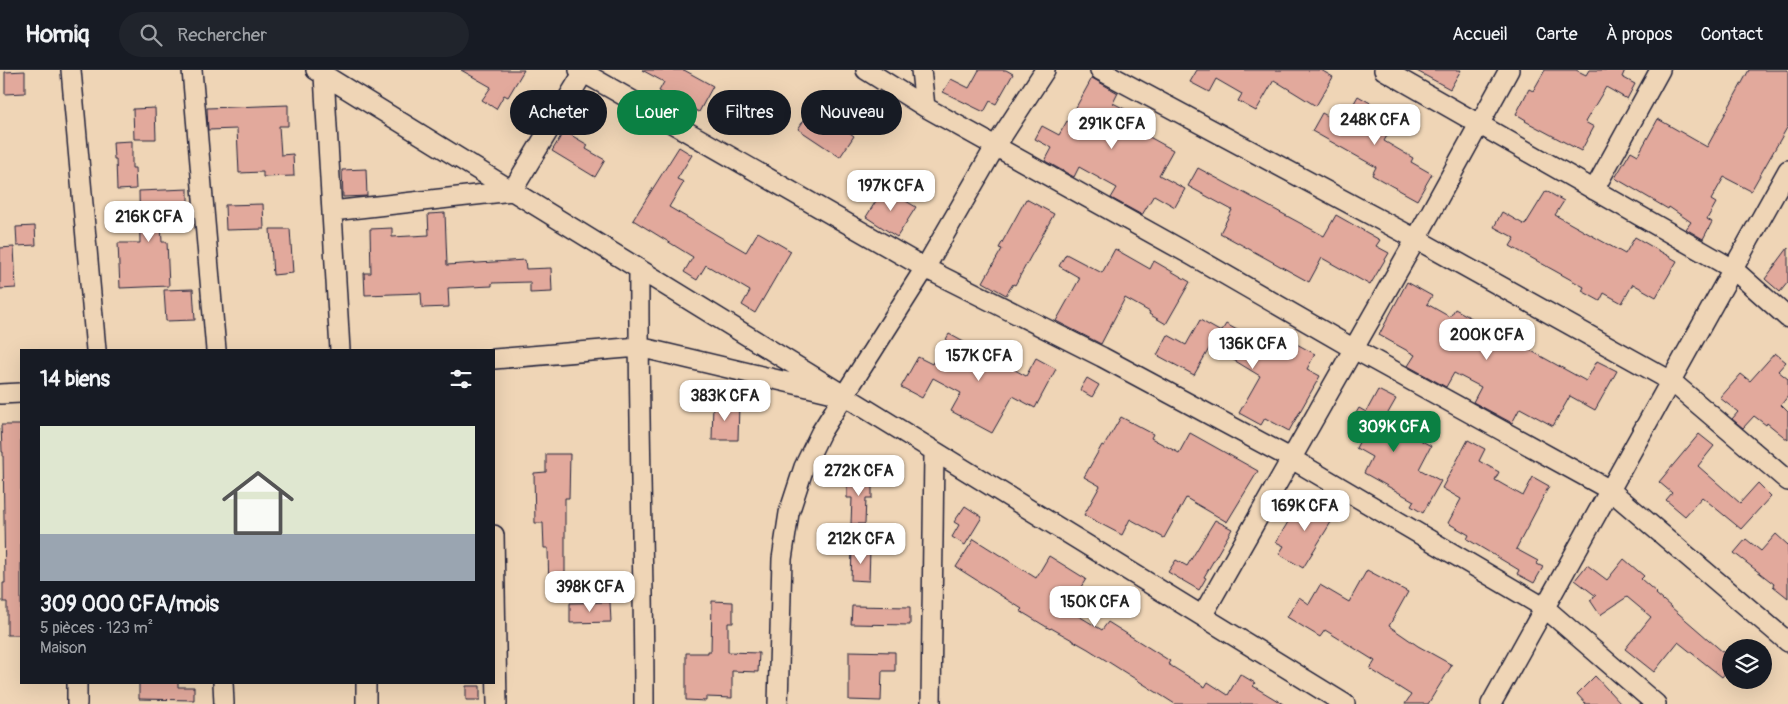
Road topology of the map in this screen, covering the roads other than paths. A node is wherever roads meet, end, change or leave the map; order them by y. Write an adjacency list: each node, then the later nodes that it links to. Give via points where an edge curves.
1 (71, 70): 25 (street)
2 (192, 70): 26 (street)
3 (866, 70): 12 (street)
4 (921, 70): 12 (street)
5 (1046, 70): 14 (street)
6 (1100, 70): 19 (street)
7 (1384, 70): 13 (street)
8 (1510, 70): 13 (street)
9 (1660, 70): 16 (street)
10 (583, 71): 17 (street); 20 (street)
11 (320, 72): 17 (street); 18 (street)
12 (925, 107): 14 (street)
13 (1479, 124): 16 (street); 19 (street)
14 (995, 147): 20 (street); 28 (street)
15 (1788, 170): 22 (street)
16 (1594, 190): 22 (street)
17 (512, 191): 18 (street); 21 (street)
18 (332, 211): 27 (street)
19 (1416, 239): 28 (street); 30 (street)
20 (925, 268): 33 (street); 35 (street, via 1102,357)
21 (639, 269): 24 (street); 33 (street)
22 (1733, 269): 23 (street); 30 (street)
23 (1788, 318)
24 (639, 347): 29 (street); 33 (street); 50 (street)
25 (96, 349)
26 (216, 349)
27 (340, 349)
28 (1354, 349): 35 (street); 37 (street)
29 (495, 359)
30 (1671, 381): 36 (street); 37 (street)
31 (20, 393): 32 (street)
32 (0, 394)
33 (844, 396): 34 (street); 51 (street, via 808,458 789,513 782,559)
34 (934, 450): 40 (street); 52 (street)
35 (1292, 459): 39 (street); 40 (street)
36 (1788, 481)
37 (1610, 490): 39 (street); 41 (street)
38 (495, 591): 49 (street)
39 (1546, 608): 53 (street); 54 (street)
40 (1202, 616): 45 (street)
41 (1788, 642)
42 (77, 684): 46 (street)
43 (224, 684): 47 (street)
44 (366, 684): 48 (street)
45 (1336, 702)
46 (77, 704)
47 (224, 704)
48 (366, 704)
49 (497, 704)
50 (644, 704)
51 (778, 704)
52 (932, 704)
53 (1490, 704)
54 (1656, 704)

